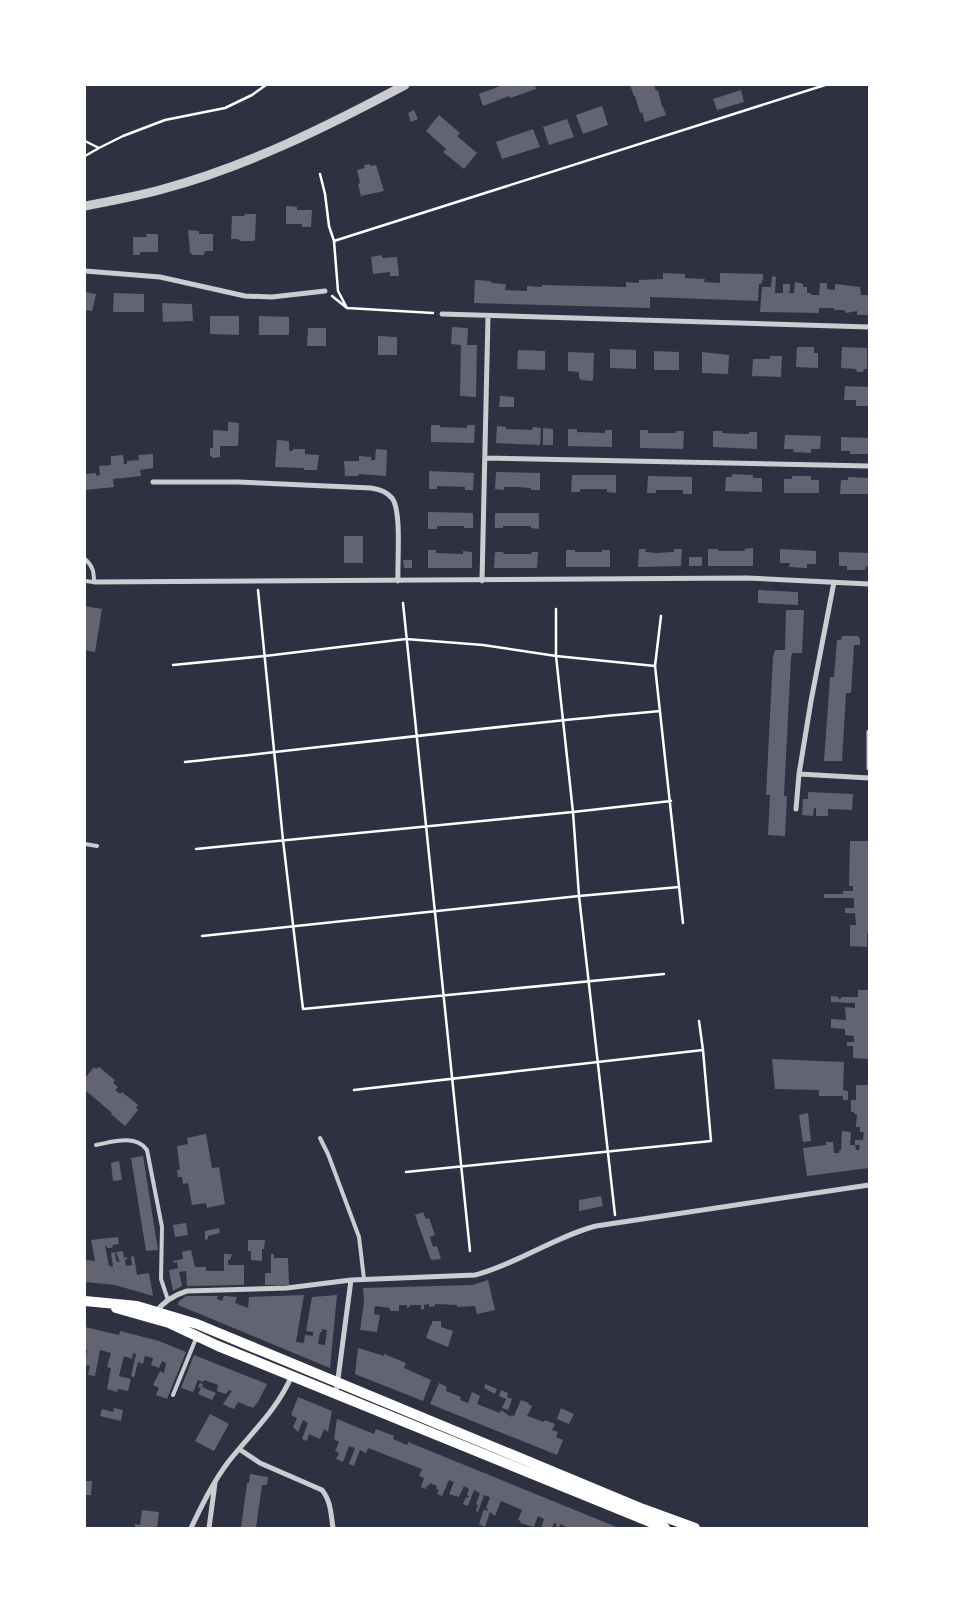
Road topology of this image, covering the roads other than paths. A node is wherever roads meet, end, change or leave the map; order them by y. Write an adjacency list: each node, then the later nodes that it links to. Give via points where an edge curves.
1 (405, 85): 2 (street, via 293,141 233,166 164,189)
2 (85, 206)
3 (85, 271): 4 (street, via 160,277 245,296)
4 (325, 291)
5 (442, 314): 6 (street)
6 (488, 316): 7 (street); 8 (street)
7 (869, 327)
8 (485, 458): 9 (street); 13 (street)
9 (869, 466)
10 (153, 482): 12 (street, via 238,482 382,490 392,498 397,513)
11 (85, 559): 15 (lane, via 94,570)
12 (398, 581): 13 (street); 15 (street)
13 (482, 581): 16 (street, via 747,578)
14 (85, 582): 15 (lane)
15 (94, 582)
16 (834, 582): 17 (street); 20 (street)
17 (869, 584)
18 (869, 732): 19 (street)
19 (869, 768)
20 (799, 774): 21 (street); 22 (street)
21 (869, 778)
22 (796, 810)
23 (85, 844): 24 (lane)
24 (97, 846)
25 (320, 1138): 28 (lane, via 357,1230)
26 (96, 1145): 30 (lane, via 131,1141 147,1150 162,1227 161,1278)
27 (869, 1185): 28 (street, via 588,1228 475,1275)
28 (364, 1279): 29 (street)
29 (351, 1280): 30 (street, via 287,1288 187,1291); 36 (street)
30 (168, 1300): 32 (street)
31 (89, 1301): 32 (main road)
32 (154, 1314): 33 (main road); 34 (main road, via 197,1324)
33 (197, 1336): 35 (main road); 38 (lane)
34 (295, 1365): 35 (street); 36 (main road)
35 (291, 1376): 37 (main road); 39 (street, via 275,1406)
36 (338, 1382): 37 (street); 45 (main road)
37 (336, 1394): 44 (main road)
38 (173, 1395)
39 (239, 1449): 40 (street); 43 (street, via 260,1463 322,1490 328,1499)
40 (216, 1480): 41 (street); 42 (street)
41 (191, 1528)
42 (209, 1528)
43 (333, 1528)
44 (665, 1528)
45 (695, 1528)

